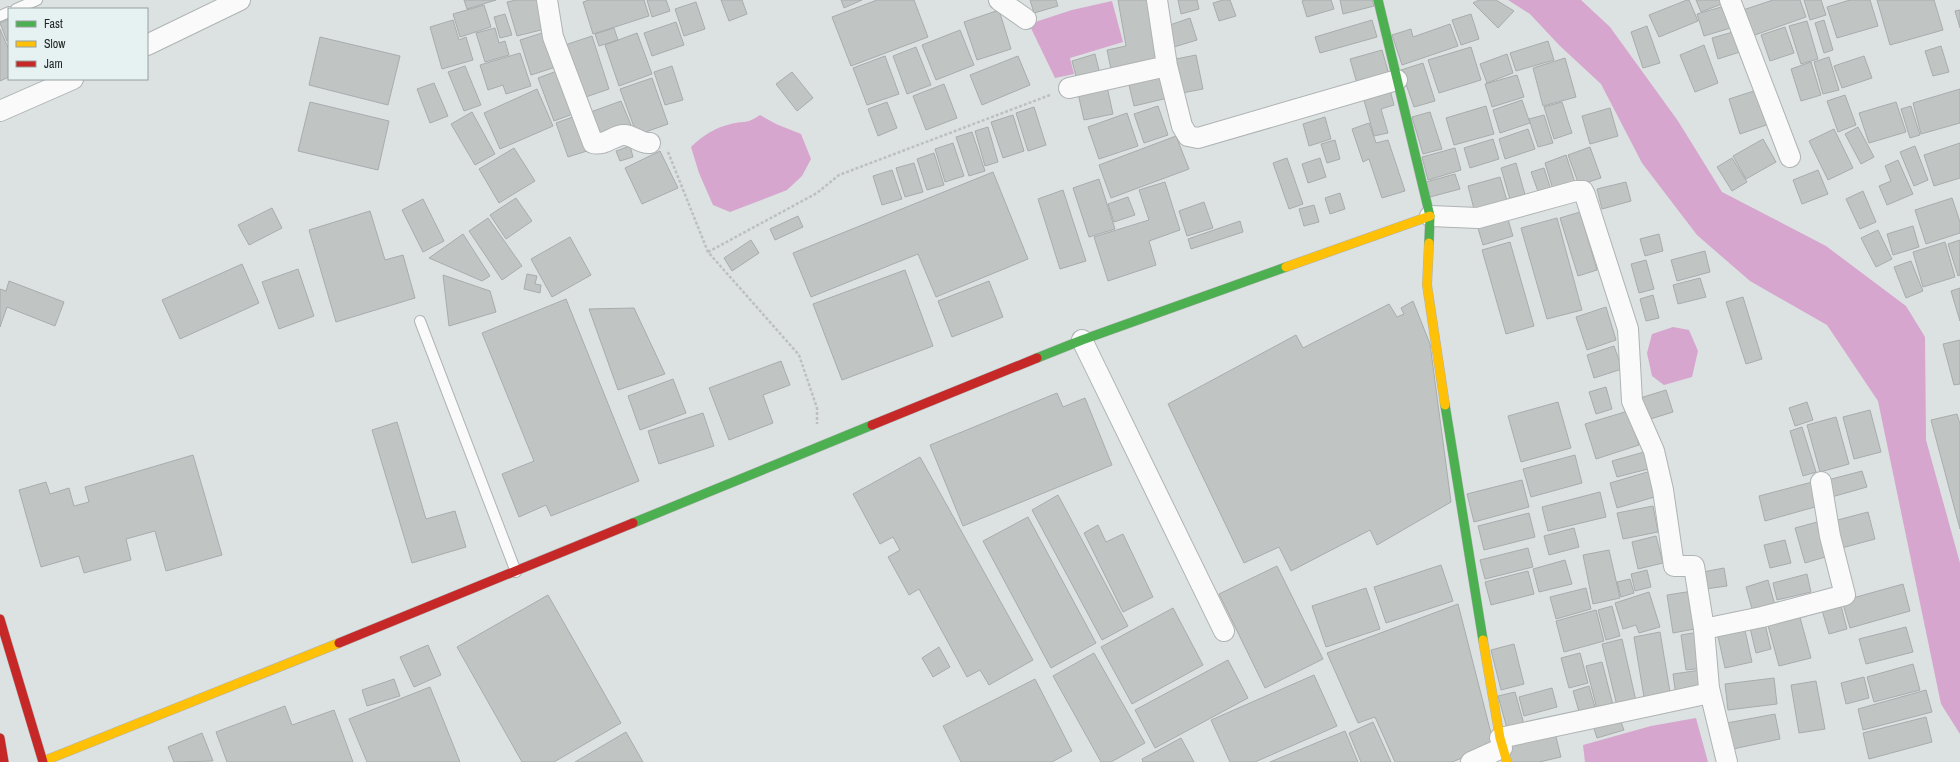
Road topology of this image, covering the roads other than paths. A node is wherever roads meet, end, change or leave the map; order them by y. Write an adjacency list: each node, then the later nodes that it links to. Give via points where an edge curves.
1 (37, 0): 8 (lane)
2 (240, 0): 10 (street)
3 (547, 0): 16 (street, via 553,37 593,143 598,144 621,135 629,135 642,144)
4 (998, 0): 9 (street)
5 (1157, 0): 11 (street)
6 (1378, 0): 13 (street)
7 (1730, 0): 17 (street)
8 (18, 8)
9 (1026, 19)
10 (148, 45)
11 (1167, 66): 13 (street, via 1182,126 1188,136 1198,138); 14 (street)
12 (71, 80): 15 (street)
13 (1397, 80): 18 (street)
14 (1069, 88)
15 (0, 111)
16 (650, 143)
17 (1790, 157)
18 (1430, 216): 20 (street); 24 (street, via 1478,218 1576,191 1583,191 1586,195 1628,329 1632,401 1654,451 1663,490 1674,566 1694,566); 28 (street, via 1427,285 1461,509)
19 (420, 322): 22 (lane)
20 (1082, 340): 22 (street, via 816,446); 25 (street)
21 (1821, 482): 24 (street, via 1830,536 1845,595)
22 (516, 572): 29 (street)
23 (0, 619): 29 (street)
24 (1704, 629): 26 (street)
25 (1224, 631)
26 (1710, 693): 28 (street); 32 (street)
27 (0, 738): 30 (street)
28 (1503, 749): 31 (street)
29 (44, 761)
30 (4, 762)
31 (1471, 762)
32 (1727, 762)

